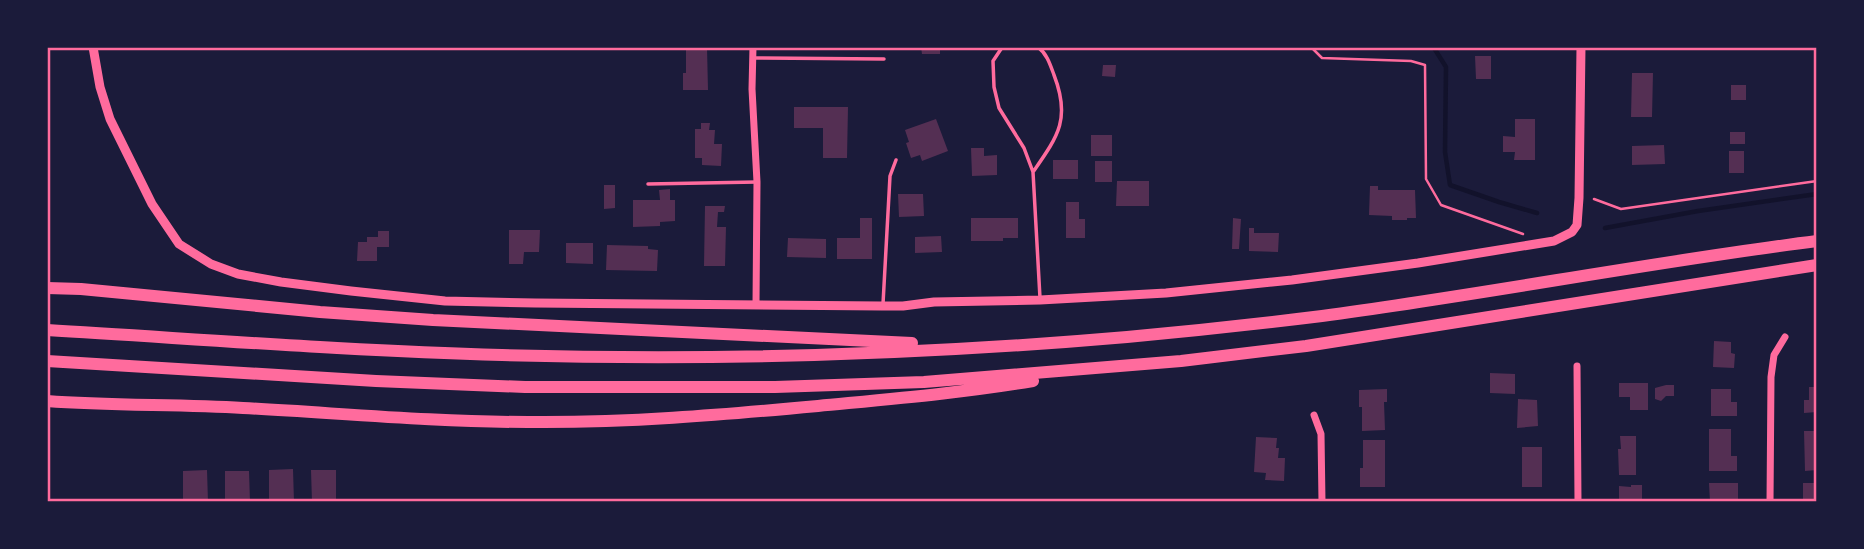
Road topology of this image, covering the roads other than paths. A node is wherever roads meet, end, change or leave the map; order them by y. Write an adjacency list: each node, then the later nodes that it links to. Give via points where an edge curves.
1 (93, 47): 18 (street, via 110,118 152,204 179,244 211,264 281,282 445,301)
2 (753, 47): 6 (street)
3 (1005, 47): 9 (lane, via 993,61 999,108)
4 (1038, 47): 9 (lane, via 1045,52 1062,103 1061,125)
5 (1581, 47): 17 (street, via 1577,225 1564,237 1292,280)
6 (753, 58): 7 (lane); 10 (street)
7 (884, 59)
8 (896, 160): 19 (lane, via 890,176)
9 (1033, 172): 17 (lane)
10 (757, 182): 11 (lane); 18 (street)
11 (648, 184)
12 (1817, 242): 22 (highway, via 1325,315)
13 (1817, 265): 25 (highway, via 1306,346)
14 (47, 281): 16 (highway)
15 (47, 288): 16 (highway)
16 (81, 289): 22 (highway, via 433,320)
17 (1040, 300): 19 (street)
18 (757, 305): 19 (street)
19 (883, 306)
20 (50, 330): 22 (highway, via 587,357 799,355)
21 (1784, 337): 32 (street, via 1774,355 1771,377)
22 (1024, 345)
23 (48, 361): 25 (highway, via 376,381 608,388 850,385)
24 (1577, 366): 31 (street)
25 (1096, 369): 27 (highway, via 939,395 636,421 471,421)
26 (47, 401): 27 (highway)
27 (87, 404): 28 (highway)
28 (47, 409)
29 (1314, 415): 30 (street, via 1321,434)
30 (1322, 502)
31 (1578, 502)
32 (1770, 502)

